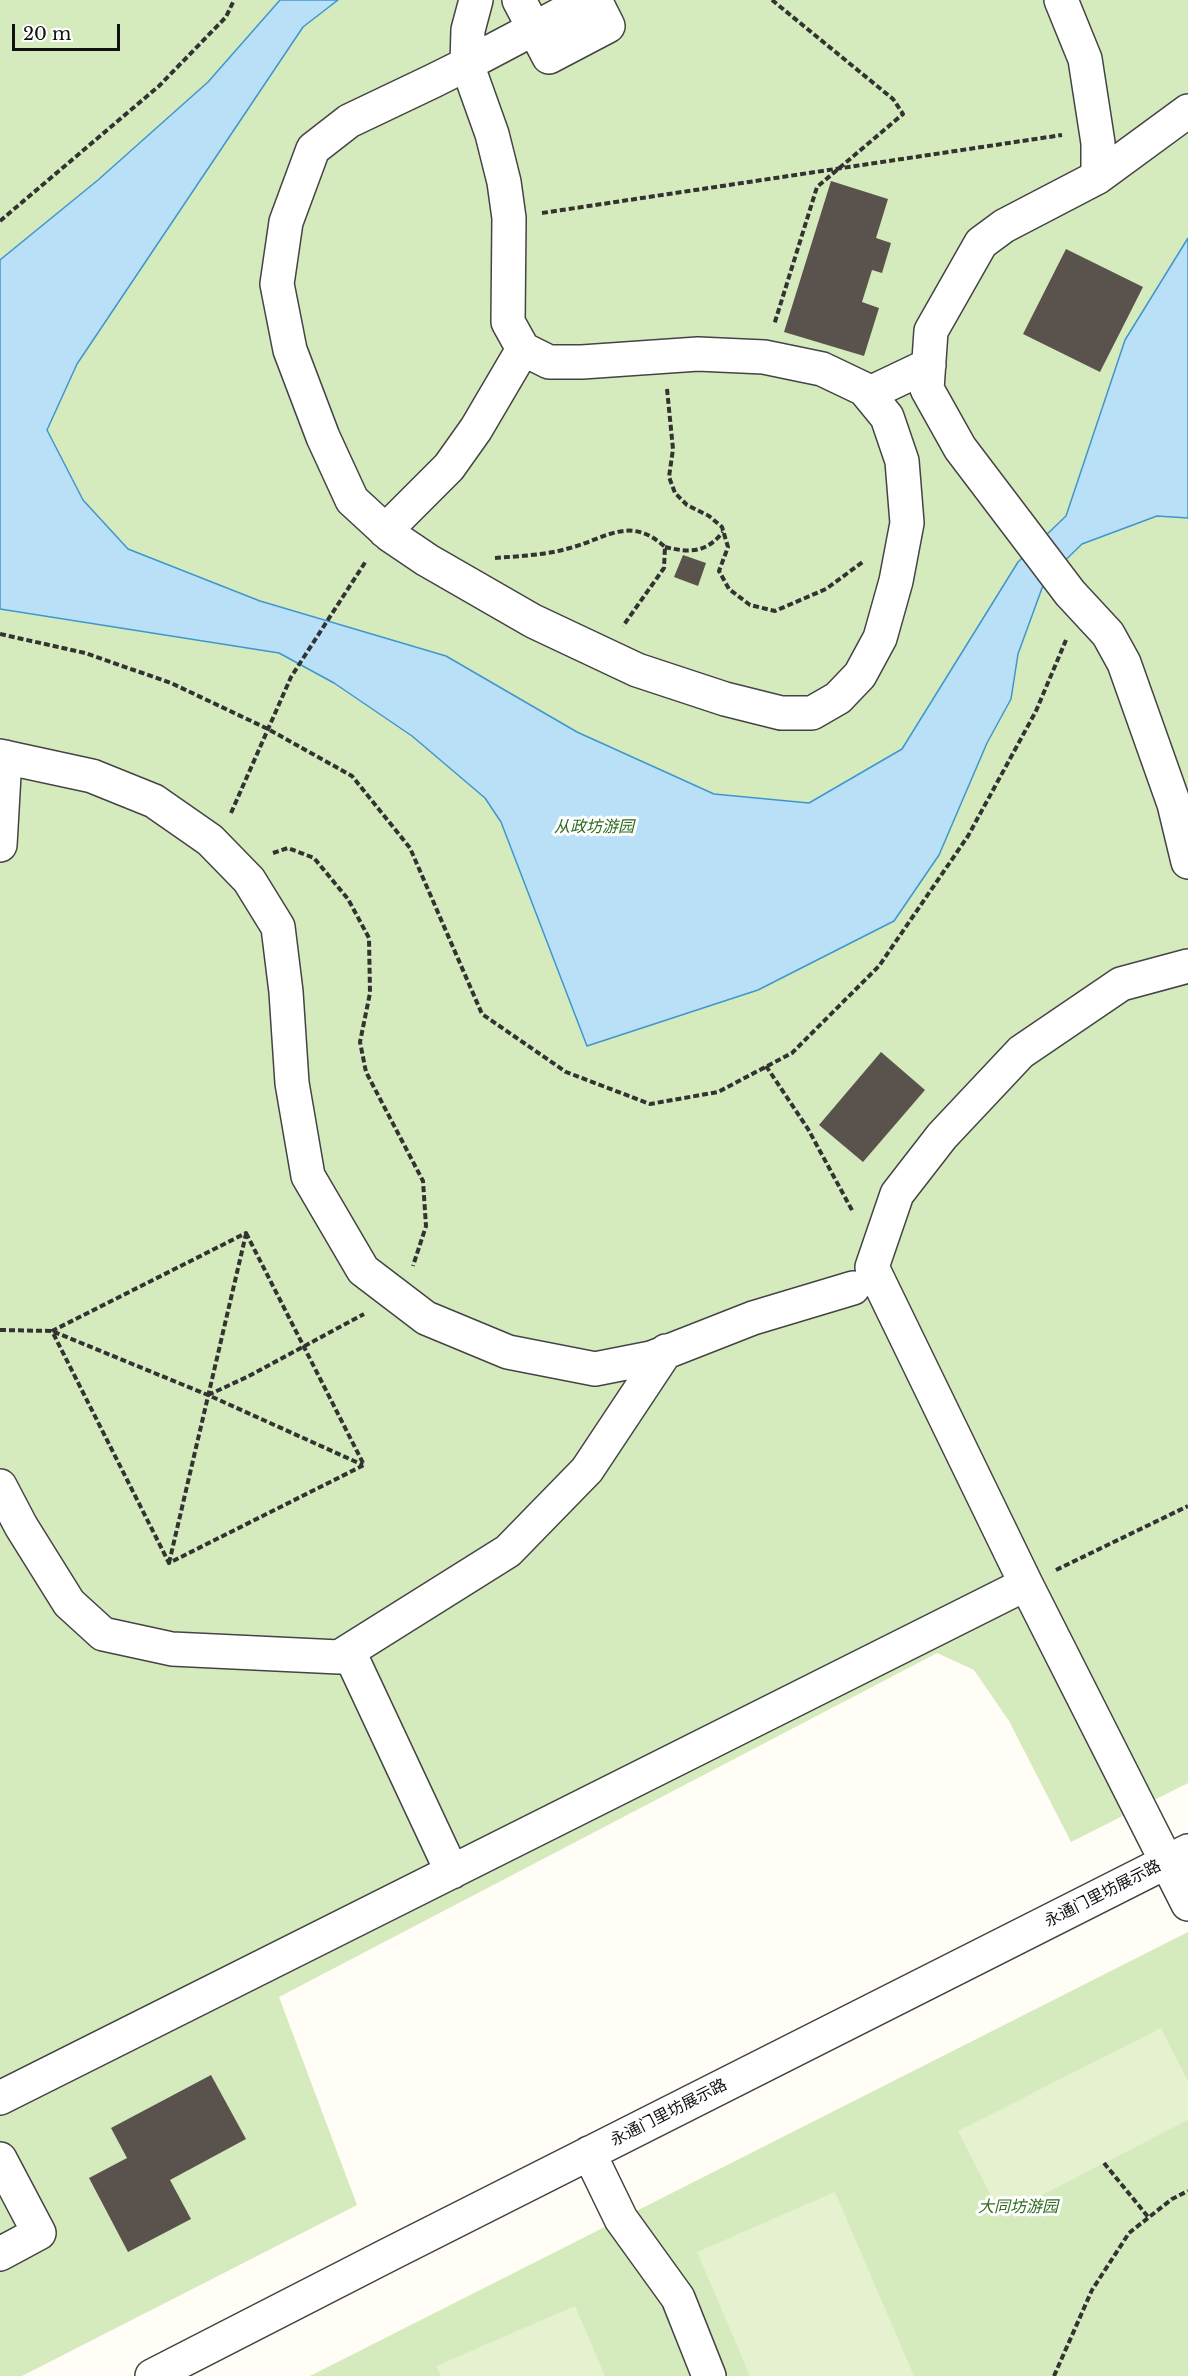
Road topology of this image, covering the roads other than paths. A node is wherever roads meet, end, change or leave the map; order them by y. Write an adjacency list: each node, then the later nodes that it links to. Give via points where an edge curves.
1 (476, 0): 7 (street, via 468,30)
2 (519, 0): 6 (street)
3 (588, 0): 6 (street)
4 (595, 0): 6 (street, via 608,26 549,57)
5 (1061, 0): 9 (street, via 1085,59 1098,143)
6 (534, 28): 7 (street)
7 (466, 64): 10 (street, via 492,134 504,183 509,218 508,322); 13 (street, via 349,121 313,149 286,222 277,284 290,350 352,500)
8 (1188, 111): 9 (street)
9 (1098, 177): 11 (street, via 1004,226 981,243 931,331)
10 (523, 349): 12 (street, via 549,362 698,354 764,357 822,369); 13 (street, via 449,467)
11 (929, 365): 12 (street); 16 (street, via 927,389 960,448 1108,634 1124,663 1174,804)
12 (868, 394): 13 (street, via 887,417 902,462 907,523 880,638 860,675 838,698 812,713 781,714 637,670 533,621)
13 (385, 531)
14 (2, 757): 15 (street); 19 (street, via 92,776 154,801 226,856 249,880 278,927 292,1083 308,1176 363,1270 426,1318 508,1353 595,1369)
15 (0, 845)
16 (1188, 862)
17 (1188, 966): 18 (street, via 1121,984 1022,1052 942,1136 897,1194)
18 (867, 1270): 19 (street); 21 (street, via 892,1310)
19 (666, 1352): 22 (street, via 587,1470 508,1551)
20 (0, 1486): 22 (street, via 69,1603 103,1634 172,1649 339,1657)
21 (1026, 1584): 23 (street); 24 (street)
22 (348, 1652): 24 (street)
23 (1177, 1857): 25 (street); 27 (street, 永通门里坊展示路)
24 (452, 1872): 26 (street)
25 (1188, 1904)
26 (0, 2098)
27 (589, 2153): 30 (street, 永通门里坊展示路); 31 (street, via 621,2219 678,2298)
28 (0, 2159): 29 (street, via 39,2233)
29 (0, 2254)
30 (152, 2376)
31 (709, 2376)

